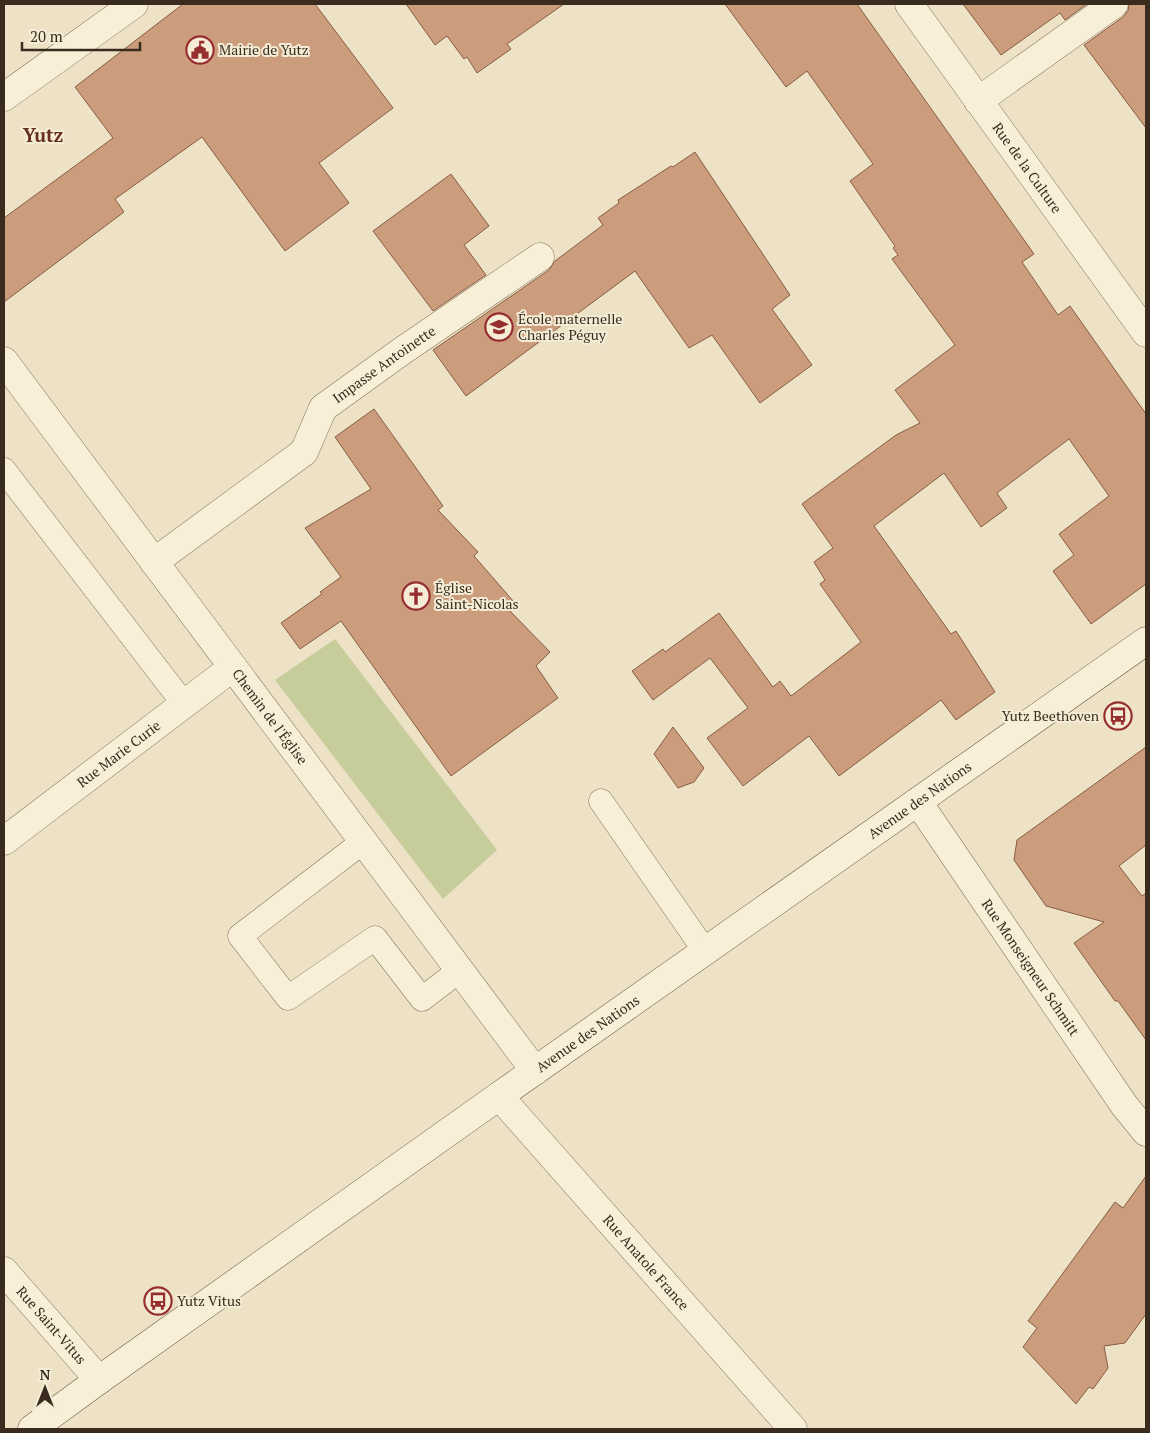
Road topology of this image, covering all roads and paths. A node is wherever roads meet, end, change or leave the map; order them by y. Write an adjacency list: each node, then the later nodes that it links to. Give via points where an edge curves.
1 (134, 4): 4 (street)
2 (909, 4): 5 (street, Rue de la Culture)
3 (1114, 4): 5 (street)
4 (4, 97)
5 (978, 100): 7 (street, Rue de la Culture)
6 (540, 257): 10 (street, Impasse Antoinette, via 322,408 304,452)
7 (1146, 333)
8 (4, 361): 10 (street, Chemin de l'Église)
9 (4, 470): 13 (lane)
10 (154, 562): 12 (street, Chemin de l'Église)
11 (1146, 641): 15 (street, Avenue des Nations)
12 (233, 667): 13 (street, Rue Marie Curie); 17 (street, Chemin de l'Église)
13 (184, 704): 16 (street, Rue Marie Curie)
14 (601, 801): 18 (lane)
15 (918, 802): 18 (street, Avenue des Nations); 22 (street, Rue Monseigneur Schmitt, via 1124,1105)
16 (4, 841)
17 (364, 841): 19 (street, Chemin de l'Église); 19 (lane, via 240,936 288,998 375,938 422,999)
18 (705, 951): 20 (street, Avenue des Nations)
19 (460, 970): 20 (street, Chemin de l'Église)
20 (535, 1071): 21 (street, Avenue des Nations)
21 (499, 1096): 24 (street, Avenue des Nations); 26 (street, Rue Anatole France)
22 (1146, 1132)
23 (4, 1271): 24 (street, Rue Saint-Vitus)
24 (99, 1380): 25 (street, Avenue des Nations)
25 (32, 1429)
26 (793, 1429)

